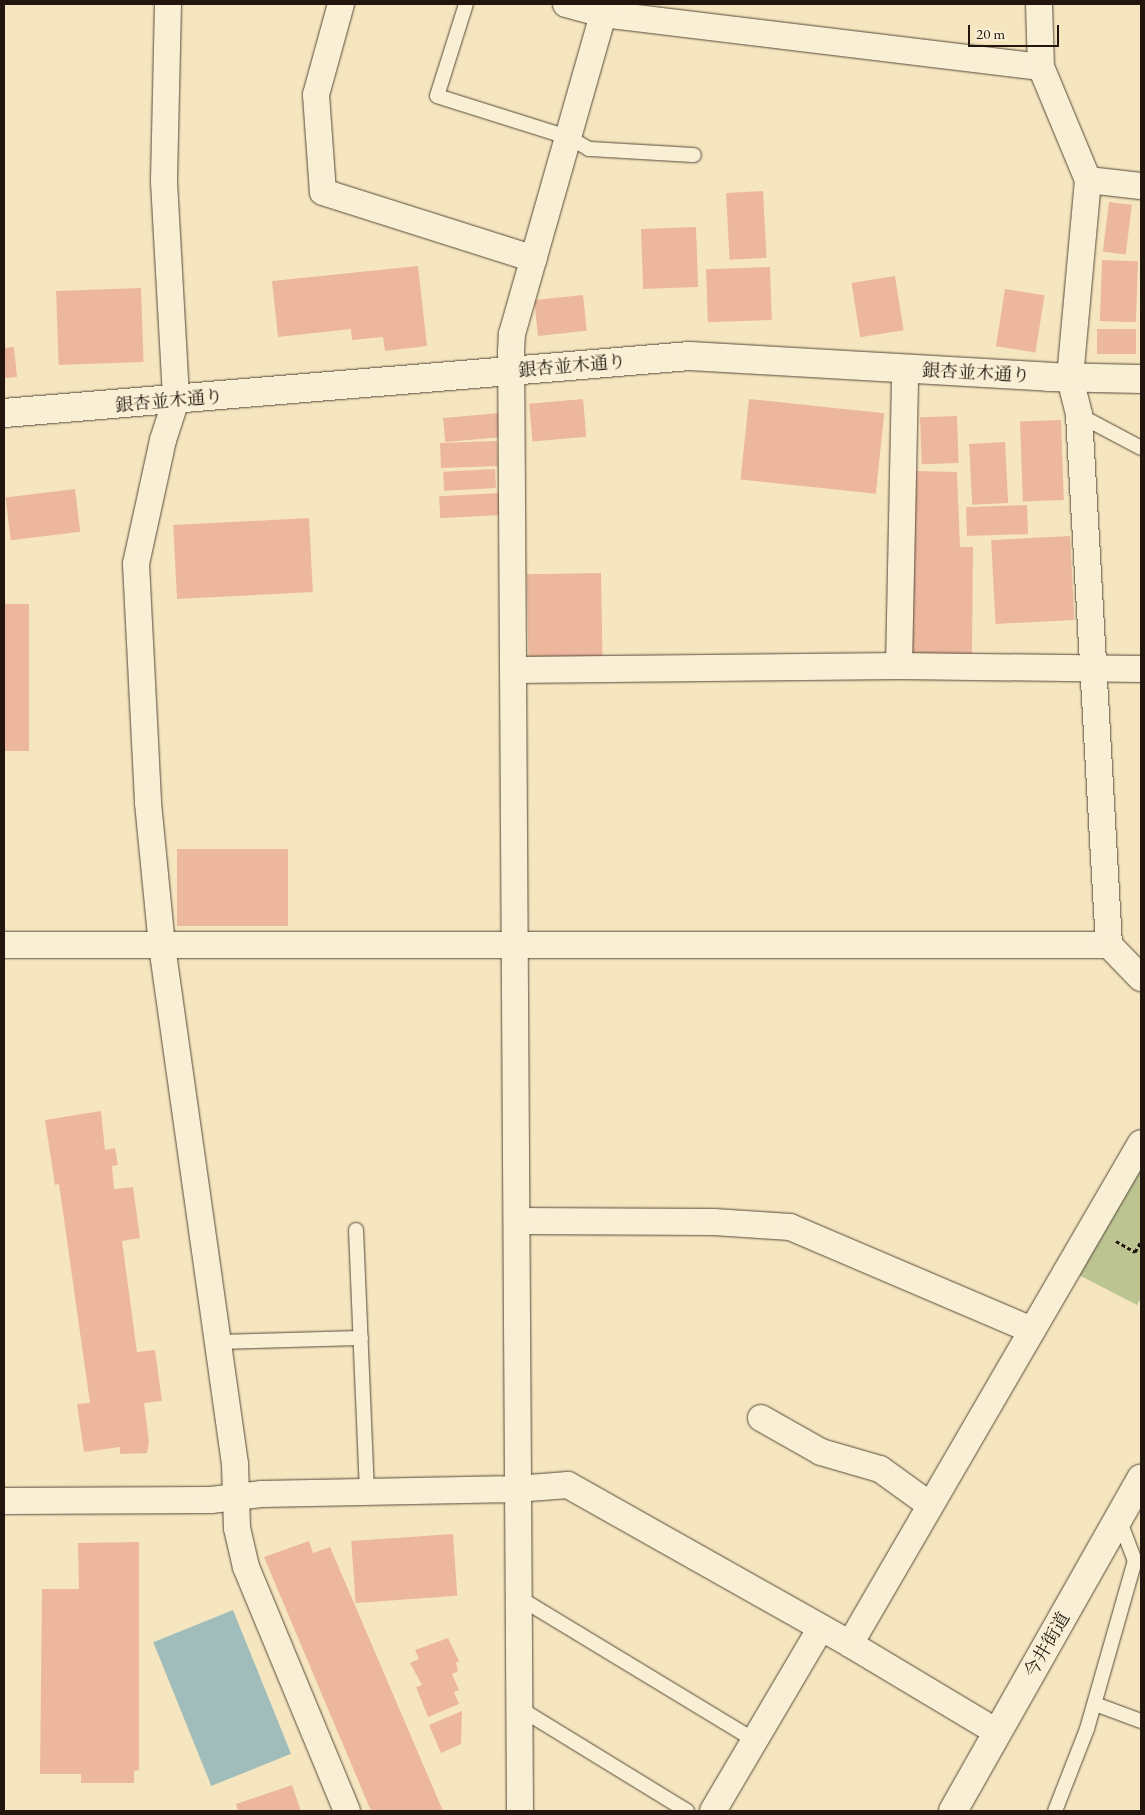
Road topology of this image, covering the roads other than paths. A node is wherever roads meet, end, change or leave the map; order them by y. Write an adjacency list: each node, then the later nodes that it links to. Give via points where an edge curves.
1 (168, 4): 17 (street, via 164,182)
2 (341, 4): 12 (street, via 316,95 323,192)
3 (466, 4): 8 (lane, via 437,96)
4 (566, 4): 6 (street)
5 (1039, 4): 7 (street)
6 (605, 9): 7 (street); 8 (street)
7 (1041, 67): 10 (street)
8 (570, 138): 9 (lane, via 589,149); 12 (street)
9 (694, 155)
10 (1088, 180): 11 (street); 15 (street)
11 (1141, 186)
12 (534, 260): 14 (street, via 512,334)
13 (906, 369): 14 (street, 銀杏並木通り, via 711,356); 15 (street, 銀杏並木通り); 21 (street)
14 (512, 371): 17 (street, 銀杏並木通り); 24 (street)
15 (1070, 378): 16 (street, 銀杏並木通り); 19 (street)
16 (1141, 379)
17 (176, 400): 18 (street, 銀杏並木通り); 27 (street, via 163,440 136,564 148,803)
18 (4, 413)
19 (1079, 415): 20 (lane); 22 (street)
20 (1141, 448)
21 (899, 666): 22 (street); 24 (street)
22 (1095, 668): 23 (street); 25 (street)
23 (1141, 669)
24 (514, 670): 28 (street)
25 (1109, 945): 28 (street); 29 (street)
26 (4, 946): 27 (street)
27 (162, 946): 28 (street); 35 (street)
28 (515, 948): 31 (street)
29 (1141, 978)
30 (1141, 1143): 33 (street)
31 (518, 1221): 33 (street, via 714,1222 790,1227); 38 (street)
32 (356, 1230): 34 (lane)
33 (1032, 1330): 42 (street)
34 (361, 1338): 35 (lane); 39 (lane)
35 (218, 1342): 40 (street, via 235,1464)
36 (761, 1418): 42 (street, via 820,1452 880,1469)
37 (1141, 1479): 43 (street, 今井街道)
38 (516, 1490): 39 (street); 45 (street); 46 (street, via 568,1485)
39 (367, 1492): 40 (street)
40 (236, 1496): 41 (street, via 210,1500); 53 (street, via 237,1528 246,1567)
41 (4, 1502)
42 (930, 1505): 47 (street)
43 (1119, 1518): 44 (lane); 51 (street, 今井街道)
44 (1138, 1562): 48 (lane)
45 (518, 1597): 49 (street); 52 (lane)
46 (820, 1628): 47 (street); 52 (street)
47 (850, 1644): 51 (street)
48 (1095, 1704): 50 (lane); 58 (lane)
49 (519, 1708): 54 (street); 55 (lane)
50 (1141, 1721)
51 (997, 1732): 57 (street, 今井街道)
52 (754, 1740): 56 (street)
53 (346, 1811)
54 (520, 1811)
55 (687, 1811)
56 (713, 1811)
57 (953, 1811)
58 (1055, 1811)

